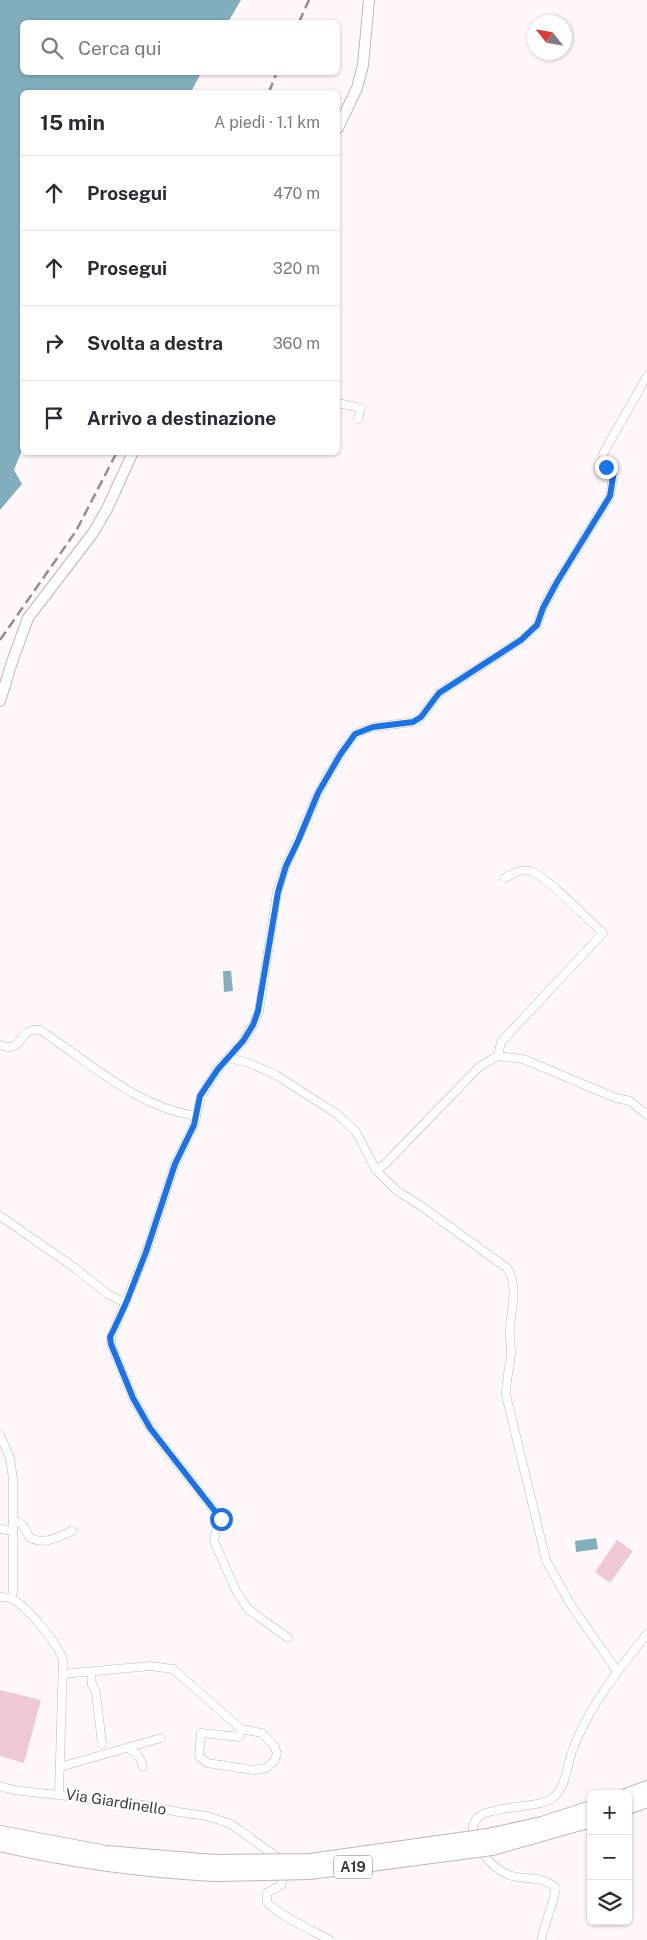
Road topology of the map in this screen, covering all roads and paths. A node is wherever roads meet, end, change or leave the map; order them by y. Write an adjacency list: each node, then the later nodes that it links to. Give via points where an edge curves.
1 (370, 0): 2 (main road, via 362,71)
2 (340, 124)
3 (647, 376): 11 (street, via 603,454 603,464 613,477 610,496 557,582 537,625 521,640 439,693 421,717 413,722 373,727 355,734 340,755 318,793 286,866 272,917 258,1011 253,1025)
4 (340, 403): 5 (street, via 362,408)
5 (358, 419)
6 (132, 455): 7 (main road, via 93,533 28,618)
7 (0, 701)
8 (505, 878): 10 (street, via 518,871 531,870 544,878 603,934 501,1042)
9 (0, 1046): 13 (street, via 13,1048 26,1032 40,1030 117,1085 150,1103)
10 (498, 1056): 12 (street, via 523,1060 630,1101); 14 (street, via 480,1066)
11 (229, 1058): 13 (street, via 200,1096); 14 (street, via 276,1074 337,1114 356,1132)
12 (647, 1115)
13 (196, 1116): 16 (street, via 175,1164)
14 (376, 1170): 26 (street, via 396,1190 507,1268 512,1275 511,1352 506,1395 546,1560 571,1605)
15 (0, 1216): 16 (street, via 109,1295)
16 (126, 1303): 25 (street, via 110,1337 133,1398 150,1428 221,1519 214,1541 236,1591 248,1609)
17 (0, 1435): 18 (street, via 11,1465)
18 (13, 1521): 20 (street); 21 (street, via 23,1524 29,1537 42,1541)
19 (0, 1529): 20 (street)
20 (13, 1531): 23 (street)
21 (72, 1531)
22 (0, 1597): 23 (street)
23 (11, 1598): 28 (street, via 52,1638 63,1660)
24 (647, 1634): 26 (street)
25 (288, 1638)
26 (617, 1671): 48 (street, via 577,1737 557,1794 545,1802 486,1811 475,1819 473,1825 478,1848 488,1860 508,1874 547,1881 556,1888)
27 (91, 1672): 28 (street); 29 (street, via 150,1666 173,1669); 31 (street)
28 (62, 1674): 33 (street)
29 (241, 1729): 29 (street, via 262,1733 275,1747 277,1754 266,1768 252,1770 207,1763 199,1756 201,1733 240,1737)
30 (162, 1738): 32 (street)
31 (102, 1744)
32 (130, 1747): 33 (street); 34 (street, via 141,1758)
33 (60, 1767): 38 (street)
34 (142, 1767)
35 (0, 1786): 38 (street, Via Giardinello)
36 (647, 1788): 37 (highway)
37 (632, 1793)
38 (59, 1794): 47 (street, Via Giardinello, via 144,1804 231,1824 280,1858 285,1866 281,1885 266,1897 269,1905)
39 (647, 1800): 40 (highway)
40 (632, 1806)
41 (587, 1809): 44 (highway, A19)
42 (587, 1821): 44 (highway, A19)
43 (0, 1833): 46 (highway, A19, via 106,1853)
44 (490, 1842): 46 (highway, A19, bridge, via 310,1872)
45 (0, 1844): 46 (highway, A19, via 122,1867)
46 (214, 1868)
47 (330, 1940)
48 (541, 1940)

